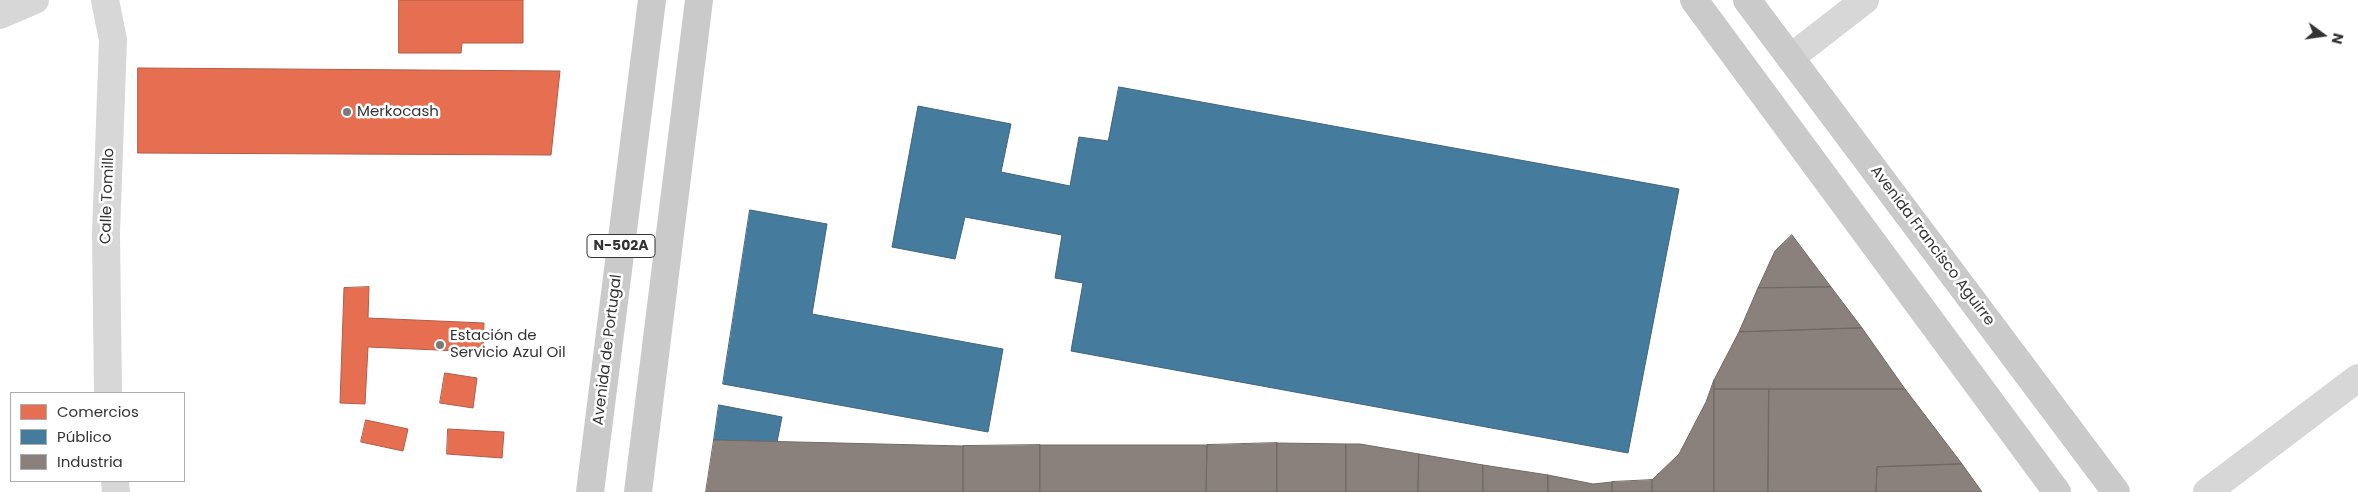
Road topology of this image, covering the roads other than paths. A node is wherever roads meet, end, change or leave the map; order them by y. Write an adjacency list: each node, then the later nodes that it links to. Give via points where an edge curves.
1 (35, 0): 8 (street)
2 (105, 0): 11 (street, Calle Tomillo, via 113,40 106,233)
3 (652, 0): 12 (main road, Avenida de Portugal / N-502A)
4 (699, 0): 13 (main road, N-502A)
5 (1694, 0): 14 (main road)
6 (1747, 0): 9 (main road, Avenida Francisco Aguirre)
7 (1865, 0): 9 (street)
8 (0, 15)
9 (1790, 58): 15 (main road, Avenida Francisco Aguirre)
10 (2358, 378): 16 (street)
11 (108, 392)
12 (585, 486)
13 (638, 492)
14 (2057, 492)
15 (2116, 492)
16 (2207, 492)

